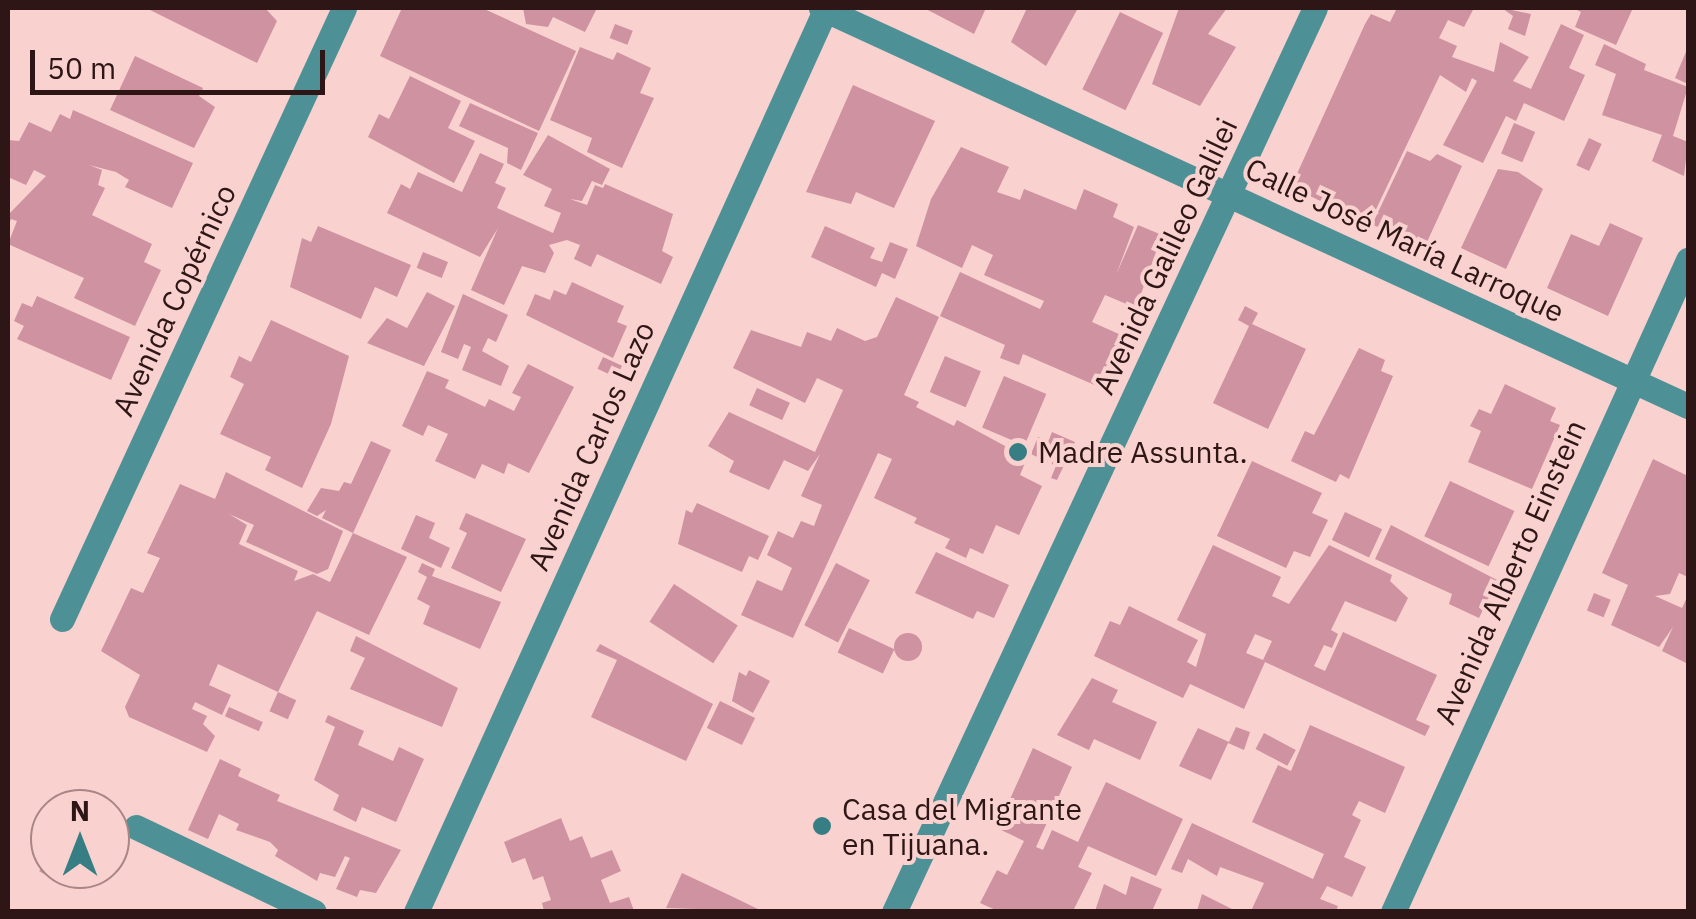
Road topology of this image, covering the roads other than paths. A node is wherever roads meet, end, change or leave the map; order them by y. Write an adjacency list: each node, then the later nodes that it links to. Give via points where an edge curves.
1 (344, 8): 8 (street, Avenida Copérnico)
2 (824, 8): 4 (street, Calle José María Larroque); 11 (street, Avenida Carlos Lazo)
3 (1315, 8): 4 (street, Avenida Galileo Galilei)
4 (1230, 196): 6 (street, Calle José María Larroque); 12 (street, Avenida Galileo Galilei)
5 (1688, 260): 6 (street, Avenida Alberto Einstein)
6 (1633, 380): 7 (street, Calle José María Larroque); 13 (street, Avenida Alberto Einstein)
7 (1688, 406)
8 (62, 619)
9 (136, 827): 10 (street)
10 (314, 912)
11 (416, 912)
12 (894, 912)
13 (1392, 912)

